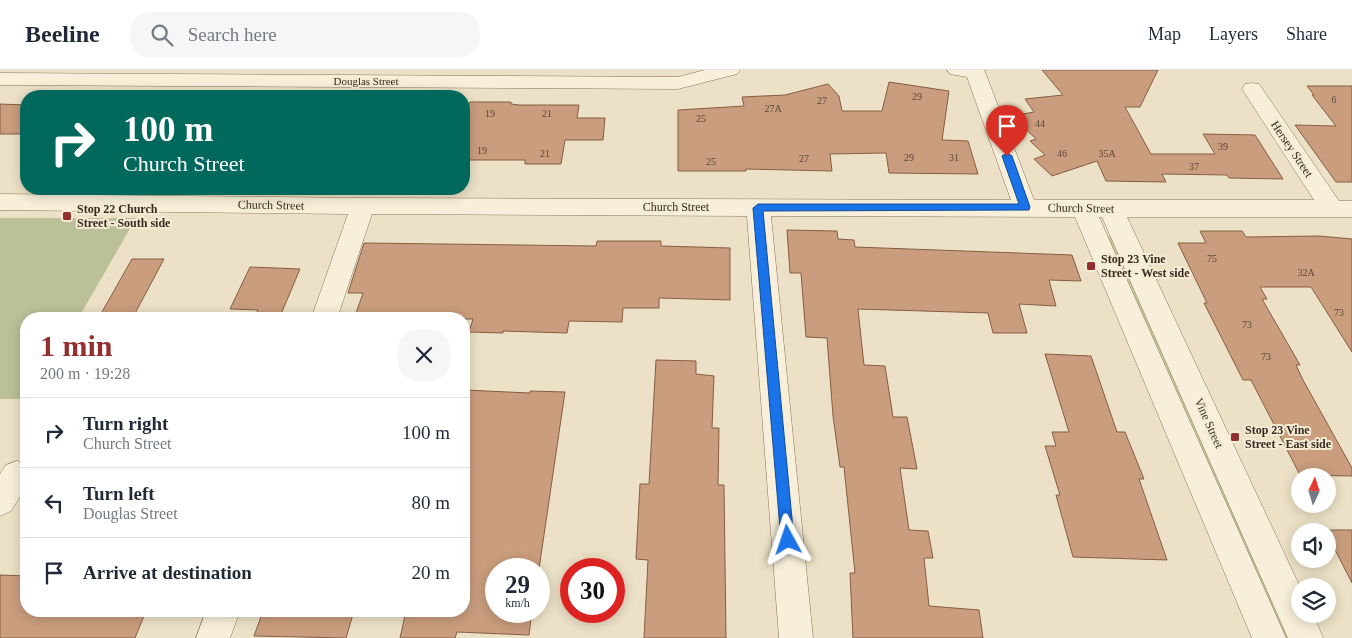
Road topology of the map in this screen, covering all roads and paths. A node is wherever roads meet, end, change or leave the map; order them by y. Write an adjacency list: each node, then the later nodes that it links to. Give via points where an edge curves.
1 (730, 70): 4 (street, Douglas Street, via 678,83)
2 (970, 71): 9 (street, via 982,87)
3 (0, 79): 4 (street, Douglas Street)
4 (324, 82)
5 (1252, 89): 12 (street, Hersey Street)
6 (273, 197): 7 (street, Church Street); 8 (street, Church Street)
7 (0, 202)
8 (363, 206): 10 (street, Church Street); 13 (street)
9 (1026, 207): 10 (street, Church Street); 11 (street, Church Street)
10 (758, 208): 18 (street)
11 (1097, 208): 12 (street, Church Street); 19 (street); 20 (street, Vine Street)
12 (1342, 209)
13 (326, 312)
14 (17, 475): 15 (street)
15 (0, 501)
16 (221, 617): 17 (street)
17 (213, 638)
18 (796, 638)
19 (1269, 638)
20 (1306, 638)

